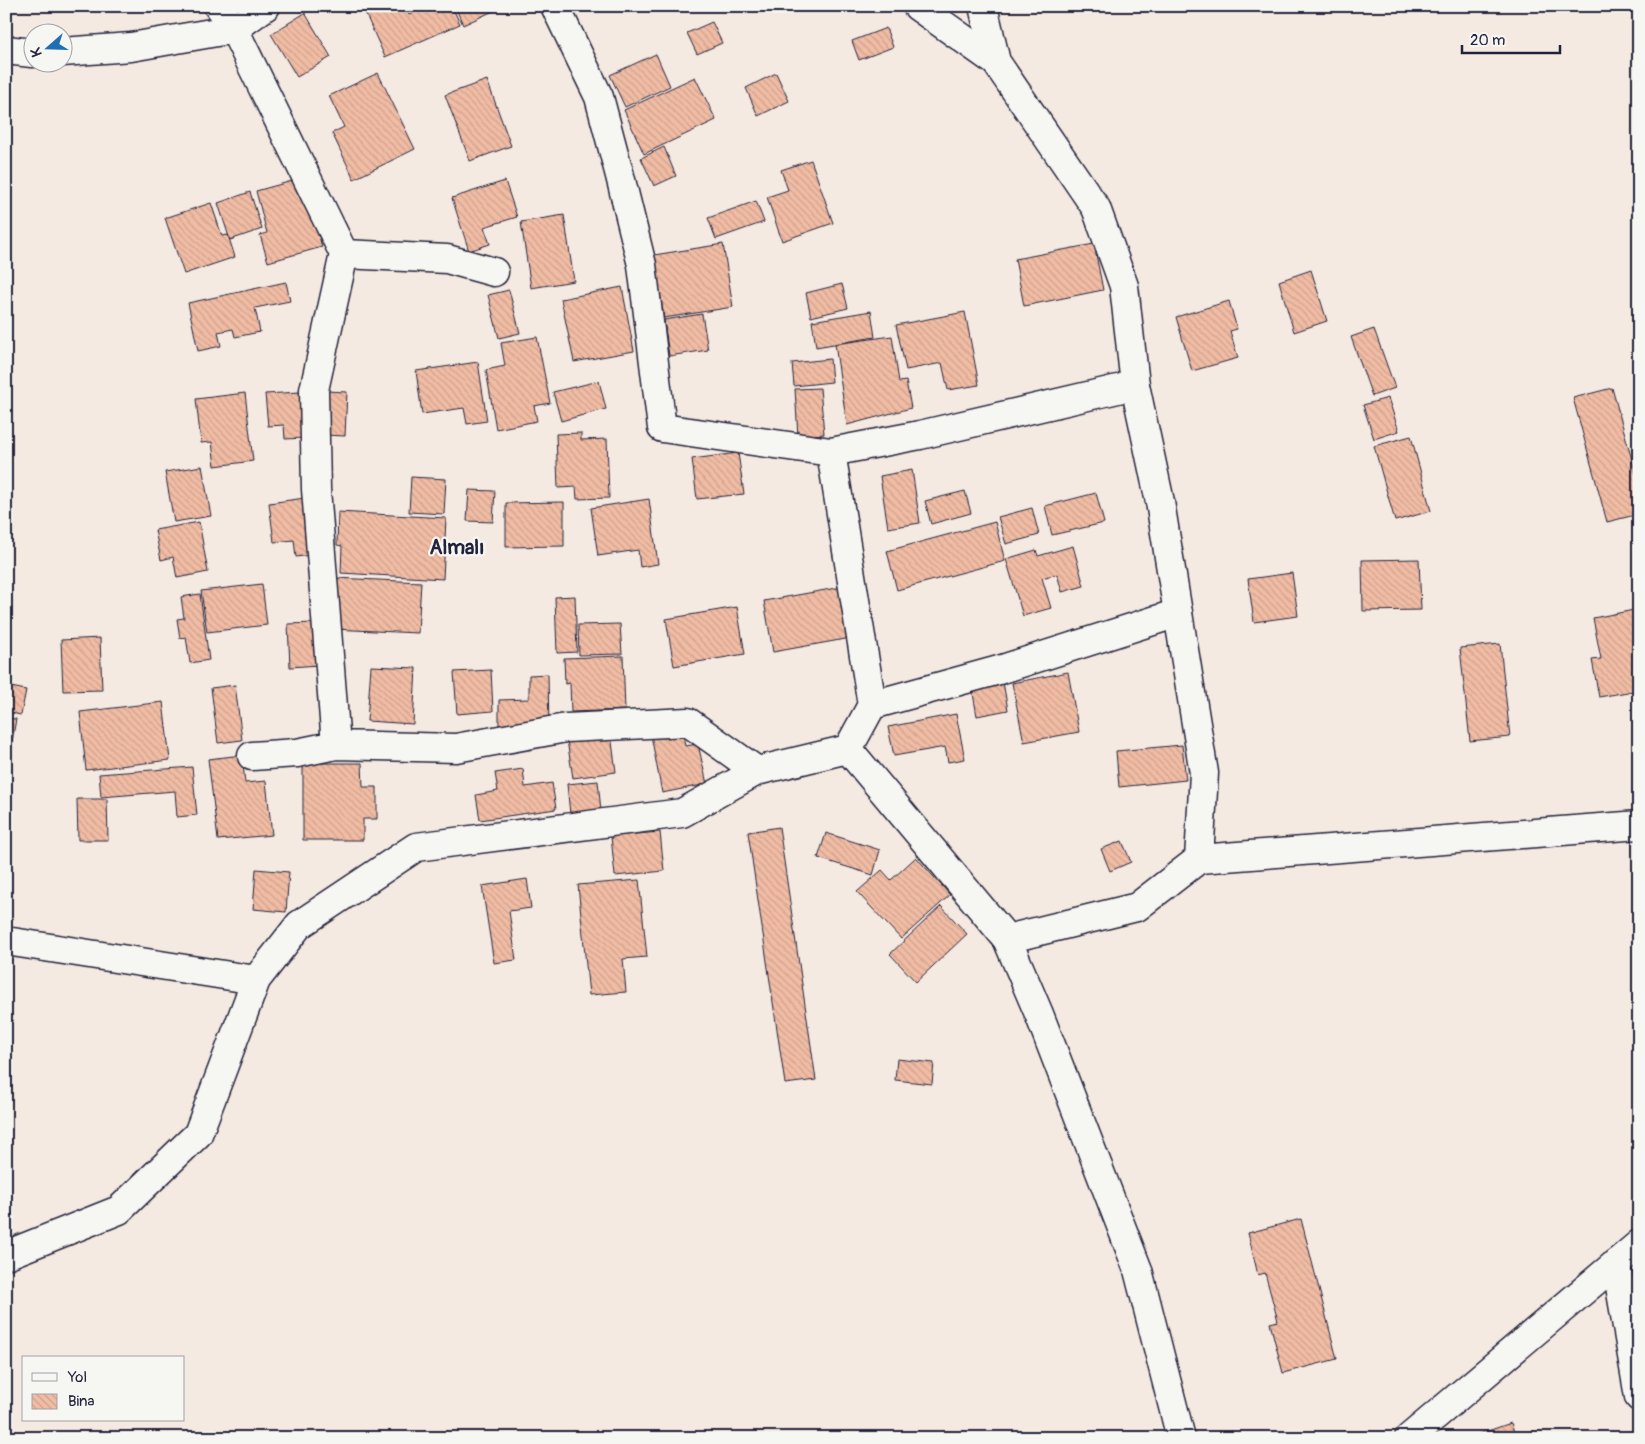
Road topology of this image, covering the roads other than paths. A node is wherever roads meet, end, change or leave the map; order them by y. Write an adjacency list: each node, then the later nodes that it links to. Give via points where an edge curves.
1 (218, 6): 6 (street)
2 (266, 6): 6 (street)
3 (555, 6): 14 (street, via 599,97 620,176 642,265 662,428)
4 (917, 6): 10 (street)
5 (983, 6): 10 (street)
6 (234, 29): 8 (street, via 131,47); 11 (street)
7 (6, 50): 9 (street)
8 (72, 51)
9 (22, 52)
10 (996, 62): 13 (street, via 1096,208 1124,286)
11 (344, 254): 12 (street, via 447,259); 17 (street, via 314,390 316,489)
12 (494, 272)
13 (1135, 386): 14 (street); 15 (street, via 1160,502)
14 (831, 452): 16 (street)
15 (1178, 612): 16 (street, via 1000,670); 22 (street, via 1204,773)
16 (872, 705): 18 (street)
17 (336, 744): 19 (street, via 297,753); 20 (street, via 456,748 566,728 688,722)
18 (848, 749): 20 (street); 23 (street)
19 (252, 756)
20 (757, 771): 25 (street, via 682,813 416,847 299,925)
21 (1639, 825): 22 (street)
22 (1199, 859): 23 (street, via 1137,907)
23 (1007, 939): 30 (street, via 1138,1270)
24 (6, 941): 25 (street)
25 (256, 980): 27 (street, via 198,1134 119,1210)
26 (1639, 1244): 28 (street)
27 (6, 1256)
28 (1616, 1263): 29 (street); 31 (street)
29 (1639, 1397)
30 (1181, 1438)
31 (1409, 1438)

